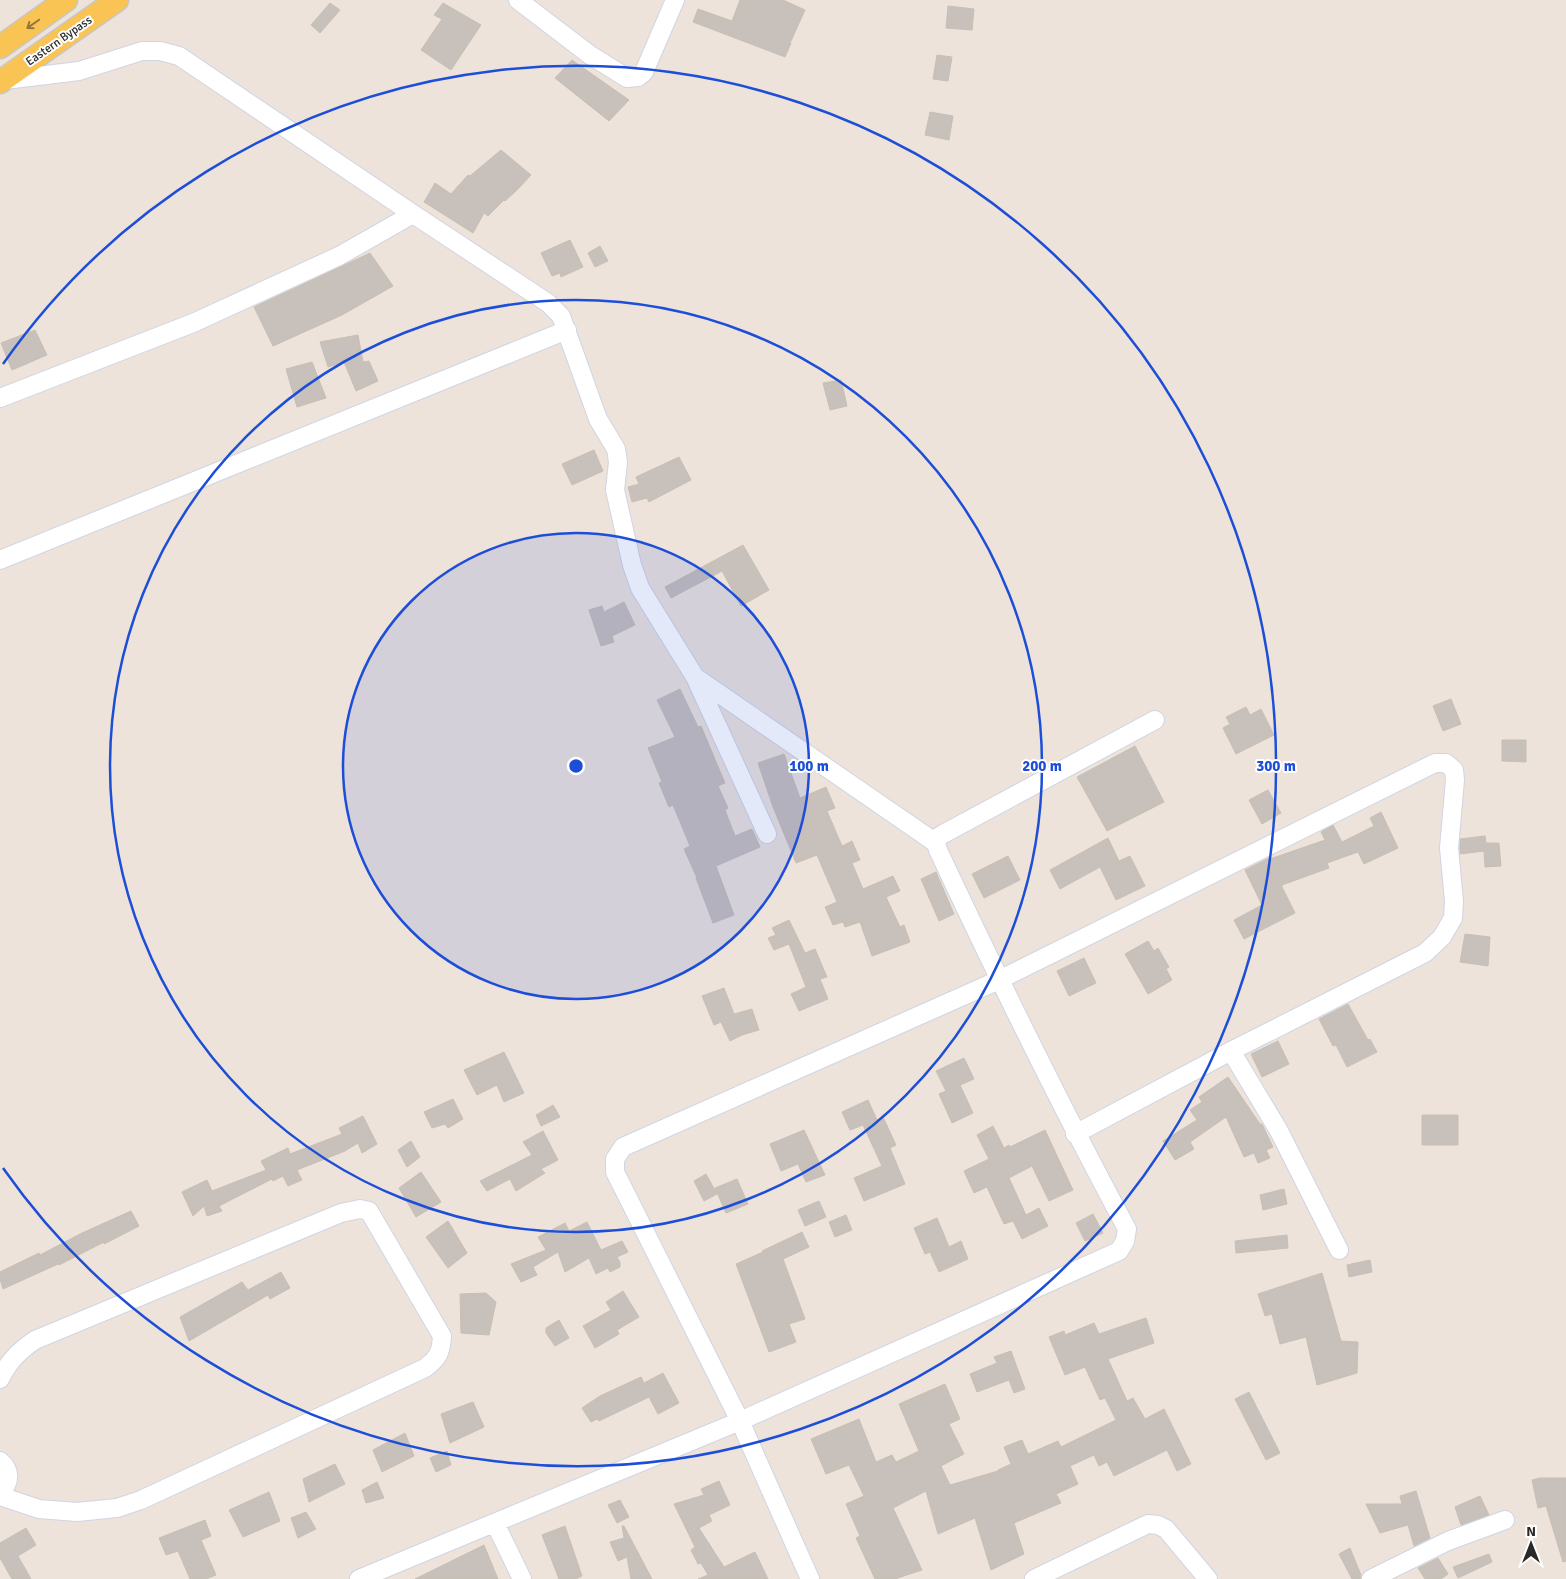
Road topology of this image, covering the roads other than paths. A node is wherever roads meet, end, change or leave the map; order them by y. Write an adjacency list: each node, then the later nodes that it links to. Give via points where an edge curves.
1 (66, 0): 5 (main road, one-way to 5)
2 (117, 0): 6 (main road, Eastern Bypass)
3 (675, 0): 4 (street, via 644,72 638,77 627,78 590,54)
4 (523, 1)
5 (0, 47)
6 (2, 81): 7 (street, via 79,71 142,51 180,56)
7 (413, 214): 8 (street, via 548,303 561,316); 9 (street, via 339,256 193,323)
8 (567, 330): 10 (street); 11 (street, via 598,419 616,449 615,490 640,588)
9 (0, 398)
10 (0, 560)
11 (695, 677): 13 (street); 14 (street)
12 (1155, 720): 14 (street, via 945,833 938,837)
13 (767, 834)
14 (936, 843): 15 (street)
15 (999, 980): 16 (street, via 1435,763 1446,764 1454,770 1449,848 1453,918 1442,937 1425,953); 17 (street); 20 (street, via 623,1147 615,1159 615,1172)
16 (1231, 1051): 17 (street); 18 (street, via 1279,1130)
17 (1075, 1134): 20 (street, via 1127,1229 1119,1251)
18 (1339, 1250)
19 (0, 1380): 23 (street, via 18,1352 34,1340 341,1213 360,1209 369,1211 442,1336 436,1359 425,1368 141,1500 117,1508 77,1512 39,1509)
20 (740, 1421): 25 (street); 29 (street)
21 (0, 1461): 22 (street, via 9,1477)
22 (0, 1492)
23 (0, 1496)
24 (1505, 1520): 32 (street, via 1448,1541)
25 (495, 1523): 26 (street); 28 (street)
26 (384, 1575): 27 (street)
27 (359, 1579)
28 (522, 1579)
29 (810, 1579)
30 (1034, 1579): 31 (street, via 1148,1524 1166,1529)
31 (1208, 1579)
32 (1370, 1579)

